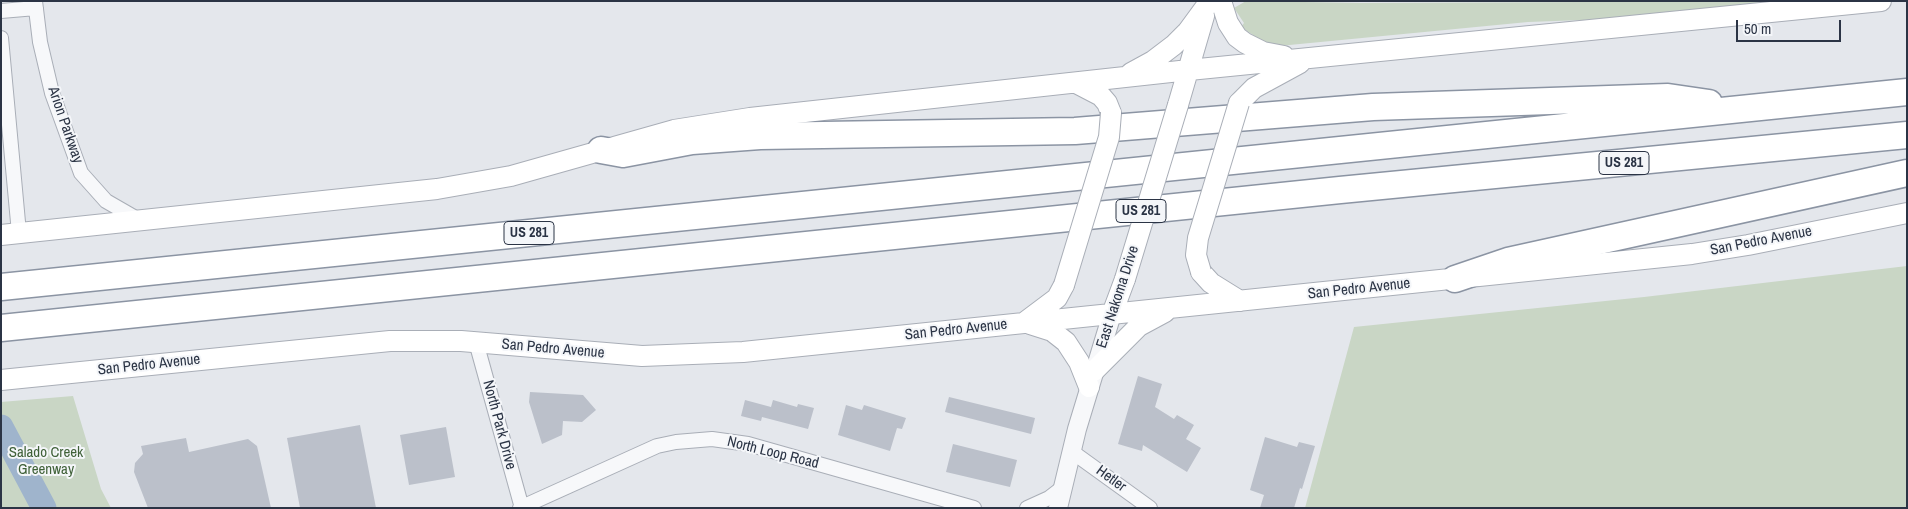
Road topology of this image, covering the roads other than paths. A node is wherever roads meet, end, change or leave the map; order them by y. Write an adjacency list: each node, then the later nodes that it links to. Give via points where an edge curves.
1 (1882, 1): 6 (main road)
2 (1212, 3): 6 (main road, via 1245,43 1263,52); 7 (main road, East Nakoma Drive); 8 (main road, via 1162,55)
3 (35, 5): 4 (street); 16 (street, Arion Parkway, via 52,93 81,173 106,201)
4 (1, 11)
5 (1, 38): 17 (street)
6 (1306, 59): 7 (main road); 20 (main road, bridge, via 1254,88 1239,103 1196,244 1196,260 1201,272 1211,283)
7 (1189, 70): 8 (main road); 22 (main road, East Nakoma Drive, bridge)
8 (1118, 79): 9 (main road)
9 (1076, 83): 13 (main road, via 724,121 674,130); 23 (main road, bridge, via 1101,96 1107,103 1111,113 1110,138 1064,285 1053,302)
10 (1907, 92): 11 (highway, US 281)
11 (1749, 108): 13 (highway, via 1668,97 1373,107 1075,131 760,136 692,141 623,154); 19 (highway, US 281)
12 (1907, 135): 24 (highway, US 281)
13 (601, 150): 16 (main road, via 511,176 446,188)
14 (1907, 173): 18 (highway, via 1517,259)
15 (1907, 213): 18 (main road, San Pedro Avenue, via 1720,250)
16 (140, 220): 17 (main road)
17 (10, 234)
18 (1455, 279): 20 (main road, San Pedro Avenue)
19 (1, 287)
20 (1240, 301): 21 (main road, San Pedro Avenue)
21 (1182, 306): 22 (main road, San Pedro Avenue); 26 (main road, via 1139,326)
22 (1112, 314): 23 (main road, San Pedro Avenue); 26 (street, East Nakoma Drive)
23 (1024, 323): 25 (main road, San Pedro Avenue, via 693,355 616,354); 26 (main road, via 1052,331 1066,342)
24 (13, 326)
25 (476, 342): 27 (main road, San Pedro Avenue, via 411,340 362,343); 30 (street, North Park Drive)
26 (1092, 379): 28 (street, East Nakoma Drive)
27 (1, 380)
28 (1071, 451): 29 (street, East Nakoma Drive); 34 (street, Hetler)
29 (1062, 488): 32 (street); 33 (street, East Nakoma Drive)
30 (521, 508): 31 (street, North Loop Road, via 657,446 712,439 748,444)
31 (974, 508)
32 (1027, 508)
33 (1058, 508)
34 (1150, 508)

